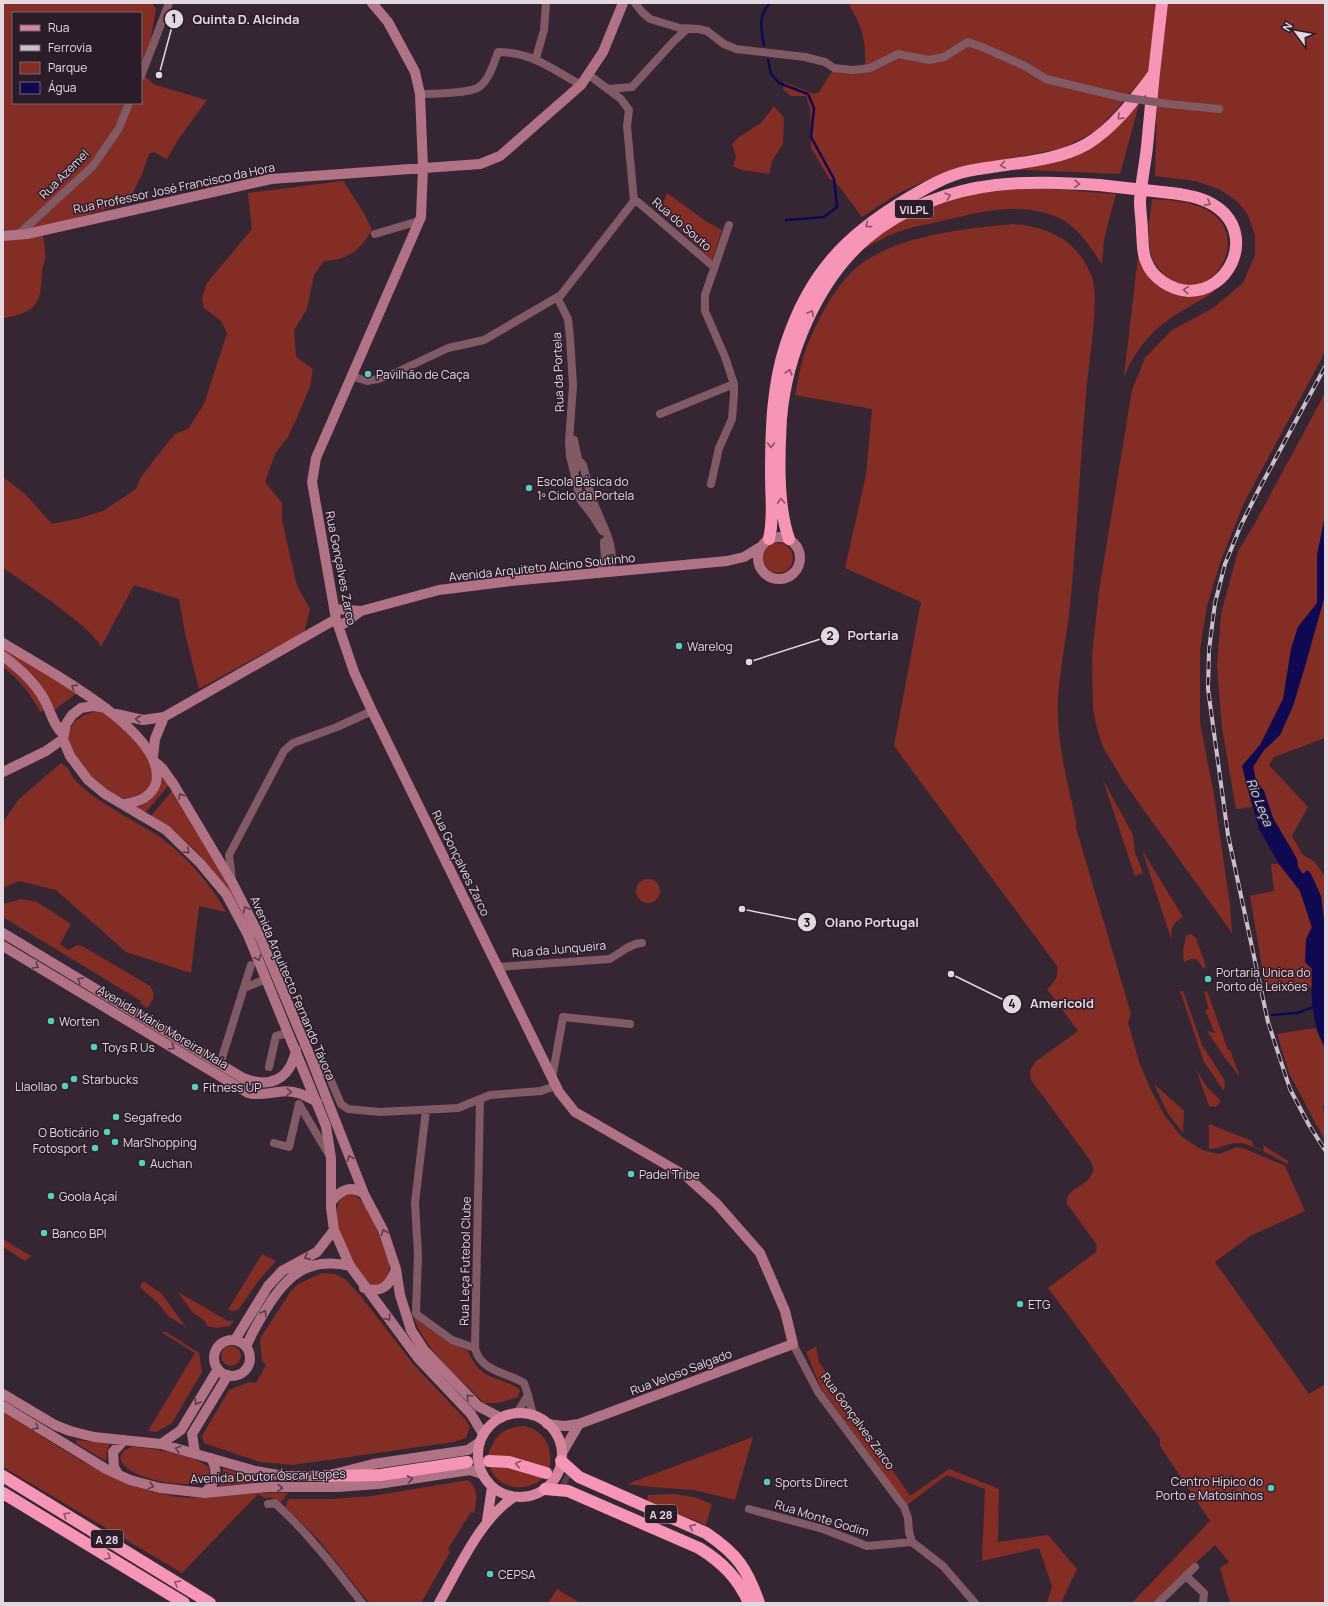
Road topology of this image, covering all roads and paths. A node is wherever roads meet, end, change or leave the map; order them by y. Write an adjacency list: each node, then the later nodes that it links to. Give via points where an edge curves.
1 (169, 3): 9 (street)
2 (372, 3): 14 (main road, Rua Gonçalves Zarco, via 388,22 415,72)
3 (546, 3): 8 (street, via 544,30)
4 (624, 3): 10 (main road, Rua Professor José Francisco da Hora, via 603,52)
5 (635, 3): 7 (street, via 650,19)
6 (1162, 3): 11 (highway, VILPL)
7 (687, 29): 13 (street, via 632,86); 16 (street, bridge, via 707,31 724,44 736,49 805,57 825,62 834,68 853,70 870,68 898,54 929,60 944,57 968,42 1026,66 1046,79 1121,97)
8 (536, 58): 12 (street); 14 (street, via 515,52 498,52 487,78 479,87 471,90)
9 (142, 73)
10 (589, 75): 12 (main road, Rua Professor José Francisco da Hora); 13 (street)
11 (1153, 75): 35 (highway, VILPL, one-way to 11, bridge, via 782,514 781,429 786,385 807,320 845,260 867,238 895,218 925,204 962,192 996,185 1099,185 1171,193 1198,198 1225,214 1235,234 1237,246 1232,265 1217,281 1200,290 1188,291 1177,289 1159,279 1152,272 1143,252 1140,201); 36 (highway, VILPL, one-way to 36, via 1125,112 1087,144 1051,157 966,172 939,180 886,211 863,228 836,254 807,291 796,314 779,365 771,429 772,515)
12 (581, 85): 17 (main road, Rua Professor José Francisco da Hora, via 500,156 480,164)
13 (608, 89): 18 (street, via 621,99 628,110 627,126)
14 (420, 94): 17 (main road, Rua Gonçalves Zarco)
15 (129, 104): 21 (street, Rua Azemel, via 118,128 93,166)
16 (1219, 109)
17 (423, 167): 19 (main road, Rua Gonçalves Zarco); 21 (main road, Rua Professor José Francisco da Hora, via 271,179)
18 (634, 201): 24 (street, Rua do Souto); 25 (street)
19 (419, 221): 22 (street); 26 (main road, Rua Gonçalves Zarco)
20 (729, 225): 24 (street)
21 (19, 234): 23 (main road, Rua Professor José Francisco da Hora)
22 (375, 234)
23 (3, 236)
24 (714, 267): 27 (street, via 705,294 705,310 726,358)
25 (557, 297): 26 (street, via 484,340 448,348 395,374 378,379 367,381); 29 (street, Rua da Portela, via 568,319 573,385)
26 (352, 376): 44 (main road, Rua Gonçalves Zarco, via 316,458 312,482)
27 (734, 384): 28 (street); 32 (street, via 732,419 719,448)
28 (660, 414)
29 (572, 425): 30 (street, Rua da Portela, via 575,452); 31 (street, Rua da Portela, via 569,441)
30 (583, 466): 31 (street, via 578,466); 33 (street, Rua da Portela)
31 (574, 472): 34 (street, Rua da Portela)
32 (711, 484)
33 (590, 491): 34 (street, via 590,501); 37 (street, Rua da Portela, via 606,529)
34 (582, 502): 42 (street, Rua da Portela, via 604,536 605,560)
35 (789, 539): 36 (main road, via 779,537); 39 (main road, via 799,550 797,570 789,577 780,579 770,577)
36 (765, 543): 38 (main road, Avenida Arquiteto Alcino Soutinho, via 744,557); 39 (main road, via 758,554)
37 (612, 558): 40 (street); 41 (street, Rua da Portela)
38 (727, 561): 39 (main road, Avenida Arquiteto Alcino Soutinho, via 750,564); 40 (main road, Avenida Arquiteto Alcino Soutinho)
39 (762, 570)
40 (631, 571): 41 (main road, Avenida Arquiteto Alcino Soutinho)
41 (611, 572): 42 (main road, Avenida Arquiteto Alcino Soutinho)
42 (599, 574): 43 (main road, Avenida Arquiteto Alcino Soutinho, via 439,590)
43 (361, 611): 44 (main road, Avenida Arquiteto Alcino Soutinho); 44 (main road, Avenida Arquiteto Alcino Soutinho)
44 (336, 618): 47 (main road, Rua Gonçalves Zarco, via 354,672); 49 (main road, Avenida Arquiteto Alcino Soutinho)
45 (3, 643): 48 (main road, Avenida Arquitecto Fernando Távora, one-way to 45)
46 (3, 656): 50 (main road, Avenida Arquitecto Fernando Távora, via 16,665 35,685)
47 (372, 710): 57 (street, via 288,746); 63 (main road, Rua Gonçalves Zarco)
48 (109, 711): 49 (main road, Avenida Arquiteto Alcino Soutinho, one-way to 48, via 143,720); 50 (main road, via 93,706 81,708 66,724); 53 (main road, Avenida Arquitecto Fernando Távora, via 140,739)
49 (164, 717): 53 (main road, via 155,739)
50 (63, 737): 51 (main road); 52 (main road, Avenida Arquitecto Fernando Távora)
51 (46, 751): 52 (main road); 54 (main road)
52 (70, 756): 55 (main road, Avenida Arquitecto Fernando Távora, via 88,780)
53 (154, 759): 55 (main road, via 158,774 155,786 148,795); 56 (main road, Avenida Arquitecto Fernando Távora, one-way to 53, via 174,785)
54 (3, 772)
55 (122, 804): 64 (main road, Avenida Arquitecto Fernando Távora, one-way to 64, via 166,830 200,863 226,894 248,935)
56 (211, 849): 57 (street, via 222,855); 58 (main road, Avenida Arquitecto Fernando Távora)
57 (229, 855): 58 (street)
58 (233, 884): 69 (main road, Avenida Arquitecto Fernando Távora, one-way to 58, via 260,936)
59 (3, 933): 70 (main road, Avenida Mário Moreira Maia, one-way to 59)
60 (642, 942): 63 (street, Rua da Junqueira, via 635,943 609,959)
61 (3, 946): 74 (main road, Avenida Mário Moreira Maia, one-way to 74, via 248,1093 256,1095 280,1091 295,1092)
62 (252, 965): 65 (street)
63 (498, 966): 72 (main road, Rua Gonçalves Zarco)
64 (266, 979): 65 (street); 67 (main road, Avenida Arquitecto Fernando Távora)
65 (244, 988): 70 (street)
66 (630, 1024): 72 (street, via 563,1017)
67 (288, 1033): 68 (main road, Avenida Arquitecto Fernando Távora); 71 (street, via 276,1036)
68 (296, 1050): 70 (main road, Avenida Mário Moreira Maia, via 293,1064 276,1080 268,1083 254,1082); 74 (main road, Avenida Arquitecto Fernando Távora)
69 (310, 1056): 75 (street, via 329,1076 345,1108 380,1112); 80 (main road, Avenida Arquitecto Fernando Távora, one-way to 69)
70 (220, 1064)
71 (269, 1067)
72 (553, 1082): 73 (street, via 541,1091 490,1095); 87 (main road, Rua Gonçalves Zarco, via 575,1112 686,1176 717,1204 760,1253 785,1312)
73 (480, 1099): 75 (street, via 458,1108); 89 (street, Rua Leça Futebol Clube)
74 (317, 1102): 76 (main road, Avenida Arquitecto Fernando Távora)
75 (426, 1110): 89 (street, via 415,1204 418,1254 416,1314 452,1340)
76 (326, 1126): 77 (street); 79 (main road, Avenida Arquitecto Fernando Távora)
77 (313, 1127): 78 (street, via 299,1104 289,1147); 79 (street)
78 (274, 1143)
79 (331, 1158): 81 (main road, Avenida Arquitecto Fernando Távora)
80 (364, 1194): 81 (main road, via 357,1189 350,1189 342,1191); 84 (main road, Avenida Arquitecto Fernando Távora, one-way to 80, via 383,1230)
81 (332, 1201): 82 (main road, Avenida Arquitecto Fernando Távora)
82 (334, 1230): 83 (main road, Avenida Arquitecto Fernando Távora); 86 (main road, one-way to 86, via 318,1252 282,1271 268,1286)
83 (350, 1266): 85 (main road, Avenida Arquitecto Fernando Távora); 88 (main road, one-way to 83, via 276,1293 289,1278 305,1268 325,1263 335,1262)
84 (396, 1269): 85 (main road, via 389,1284 381,1290); 97 (main road, Avenida Arquitecto Fernando Távora, one-way to 84, via 478,1406 424,1350 411,1330 400,1295)
85 (364, 1288): 100 (main road, Avenida Arquitecto Fernando Távora, one-way to 100, via 418,1358 471,1414)
86 (235, 1340): 88 (main road); 90 (main road, via 223,1342 216,1349 214,1357)
87 (793, 1344): 99 (main road, Rua Veloso Salgado); 122 (street, Rua Gonçalves Zarco, via 818,1392 904,1507)
88 (246, 1347): 91 (main road, via 250,1359 245,1370 234,1376)
89 (475, 1348): 93 (street, via 476,1355 486,1366 524,1383)
90 (218, 1369): 91 (main road); 102 (main road, one-way to 102, via 181,1430)
91 (228, 1375): 103 (main road, via 192,1434)
92 (3, 1394): 101 (main road, Avenida Doutor Óscar Lopes, via 70,1431)
93 (528, 1395): 95 (street); 96 (street)
94 (3, 1406): 109 (main road, Avenida Doutor Óscar Lopes, one-way to 109)
95 (517, 1413): 96 (main road); 97 (main road)
96 (533, 1416): 98 (main road)
97 (501, 1418): 100 (main road, via 494,1422)
98 (547, 1424): 99 (main road, Rua Veloso Salgado); 104 (main road, via 557,1437)
99 (579, 1424): 104 (main road)
100 (481, 1438): 110 (main road, via 478,1458); 112 (main road, Avenida Doutor Óscar Lopes, via 468,1450 374,1464)
101 (124, 1440): 102 (main road, Avenida Doutor Óscar Lopes); 109 (main road, via 113,1452 114,1466)
102 (161, 1444): 103 (main road, Avenida Doutor Óscar Lopes, one-way to 102)
103 (195, 1453): 105 (main road, Avenida Doutor Óscar Lopes)
104 (561, 1457): 115 (main road, via 556,1476); 125 (highway, A 28, one-way to 104, via 745,1568 725,1546 706,1533 579,1477)
105 (211, 1458): 112 (main road, Avenida Doutor Óscar Lopes, via 255,1471 284,1476); 116 (main road, via 216,1467 216,1477)
106 (489, 1461): 108 (highway, one-way to 106, via 509,1462)
107 (467, 1462): 112 (highway, via 380,1475)
108 (546, 1473)
109 (118, 1474): 116 (main road, Avenida Doutor Óscar Lopes, one-way to 116, via 160,1488)
110 (482, 1474): 114 (main road); 116 (main road, Avenida Doutor Óscar Lopes, one-way to 110, via 267,1487 337,1488 470,1470)
111 (3, 1476): 127 (highway, A 28, one-way to 111)
112 (326, 1476)
113 (568, 1482): 125 (highway, via 713,1547)
114 (492, 1487): 118 (main road, via 498,1492); 121 (main road)
115 (545, 1489): 118 (main road, via 530,1496); 130 (highway, via 568,1491 699,1548 727,1568 737,1580)
116 (206, 1493)
117 (3, 1494): 126 (highway, A 28, one-way to 126)
118 (514, 1497): 121 (main road)
119 (268, 1504): 128 (street, via 275,1503 292,1519)
120 (750, 1509): 122 (street, Rua Monte Godim, via 822,1529 867,1546)
121 (487, 1521): 129 (main road)
122 (912, 1542): 132 (street, via 943,1566)
123 (1195, 1567): 124 (street)
124 (1186, 1576): 133 (street); 134 (street, via 1204,1593)
125 (749, 1580): 131 (highway)
126 (184, 1603)
127 (210, 1603)
128 (362, 1603)
129 (439, 1603)
130 (749, 1603)
131 (758, 1603)
132 (975, 1603)
133 (1158, 1603)
134 (1202, 1603)

